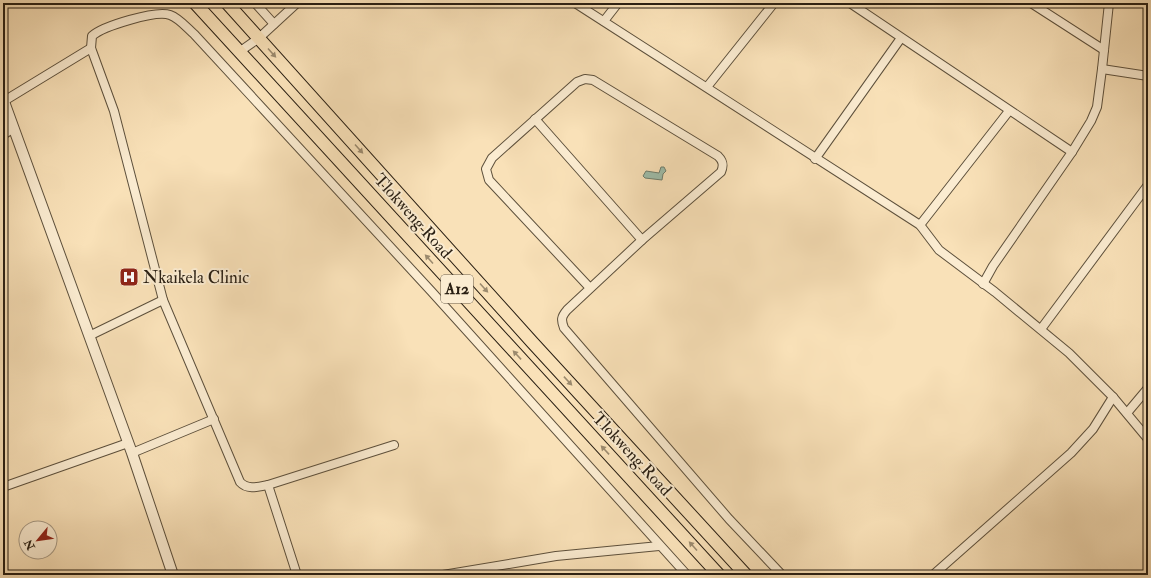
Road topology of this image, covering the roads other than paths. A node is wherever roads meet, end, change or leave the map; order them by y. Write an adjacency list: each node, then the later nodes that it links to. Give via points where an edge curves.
1 (195, 3): 17 (main road, Tlokweng Road / A12)
2 (227, 3): 13 (main road, Tlokweng Road / A12)
3 (255, 3): 12 (street)
4 (297, 3): 12 (street)
5 (575, 3): 11 (street)
6 (618, 3): 11 (street)
7 (774, 3): 20 (street)
8 (850, 3): 14 (street)
9 (1031, 3): 16 (street)
10 (1109, 3): 16 (street)
11 (604, 21): 20 (street)
12 (274, 24): 13 (street)
13 (259, 38): 17 (street); 53 (main road, Tlokweng Road / A12, one-way to 53)
14 (901, 38): 22 (street); 27 (street)
15 (91, 48): 21 (street); 33 (street, via 114,111); 46 (street, via 92,36 102,30 152,15 169,14 176,18 194,34 431,291)
16 (1104, 50): 18 (street)
17 (240, 52): 52 (main road, Tlokweng Road / A12, one-way to 17)
18 (1102, 69): 19 (street); 26 (street, via 1097,107)
19 (1148, 76)
20 (707, 87): 27 (street)
21 (4, 100): 24 (street)
22 (1009, 111): 26 (street); 29 (street)
23 (535, 119): 30 (street); 30 (street, via 577,82 588,79 721,159 721,172); 32 (street, via 492,158 486,169 487,175)
24 (14, 128): 25 (street); 35 (street)
25 (3, 135)
26 (1072, 152): 31 (street)
27 (815, 159): 29 (street)
28 (1148, 185): 34 (street)
29 (920, 225): 31 (street, via 939,250)
30 (642, 240): 32 (street)
31 (983, 284): 34 (street)
32 (590, 288): 54 (street, via 562,315 564,328 729,519)
33 (163, 300): 35 (street); 39 (street)
34 (1041, 329): 37 (street)
35 (89, 336): 41 (street)
36 (1147, 393): 38 (street)
37 (1113, 397): 38 (street); 55 (street, via 1093,429 1071,453)
38 (1127, 413): 40 (street)
39 (214, 419): 43 (street); 44 (street, via 240,482 244,486 254,488)
40 (1148, 439)
41 (128, 443): 43 (street); 45 (street)
42 (394, 445): 44 (street)
43 (132, 454): 48 (street)
44 (268, 485): 49 (street)
45 (3, 487)
46 (659, 546): 47 (street, via 556,556); 51 (street)
47 (472, 572): 50 (street)
48 (173, 575)
49 (297, 575)
50 (443, 575)
51 (686, 575)
52 (719, 575)
53 (746, 575)
54 (782, 575)
55 (933, 575)

